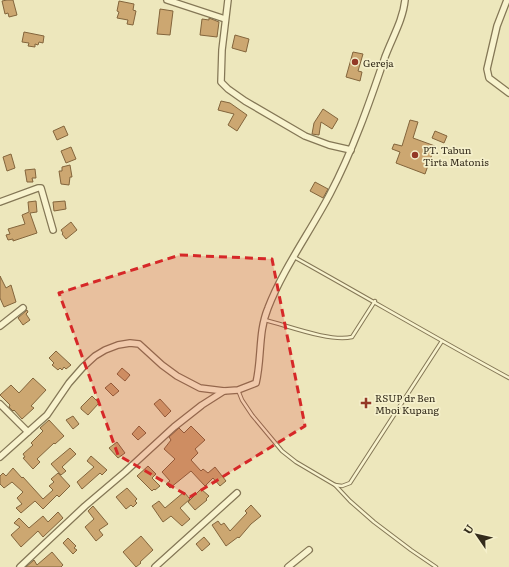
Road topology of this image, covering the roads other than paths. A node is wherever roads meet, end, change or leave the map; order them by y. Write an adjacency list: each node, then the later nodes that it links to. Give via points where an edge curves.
1 (167, 0): 5 (street)
2 (228, 0): 5 (street)
3 (405, 0): 7 (street, via 399,23)
4 (507, 0): 6 (street, via 497,26 487,69 489,78)
5 (225, 19): 7 (street, via 221,82 245,101 305,136)
6 (509, 93)
7 (351, 150): 10 (street, via 329,196)
8 (0, 202): 9 (street, via 41,188)
9 (53, 230)
10 (294, 257): 11 (lane); 13 (street)
11 (375, 301): 13 (lane, via 352,337 344,339); 15 (lane)
12 (23, 308): 14 (street)
13 (264, 319): 17 (street, via 256,383)
14 (0, 326)
15 (442, 341): 16 (lane); 22 (lane, via 350,483)
16 (509, 378)
17 (238, 390): 18 (street); 22 (lane, via 252,415 282,451)
18 (224, 391): 20 (street, via 200,388 178,376 139,344 118,345 95,356 69,383 47,415); 25 (street, via 174,426)
19 (0, 404): 20 (street)
20 (28, 432): 21 (street)
21 (0, 457)
22 (335, 485): 28 (lane, via 374,522)
23 (237, 493): 26 (street)
24 (309, 550): 27 (street)
25 (20, 567)
26 (155, 567)
27 (288, 567)
28 (436, 567)

